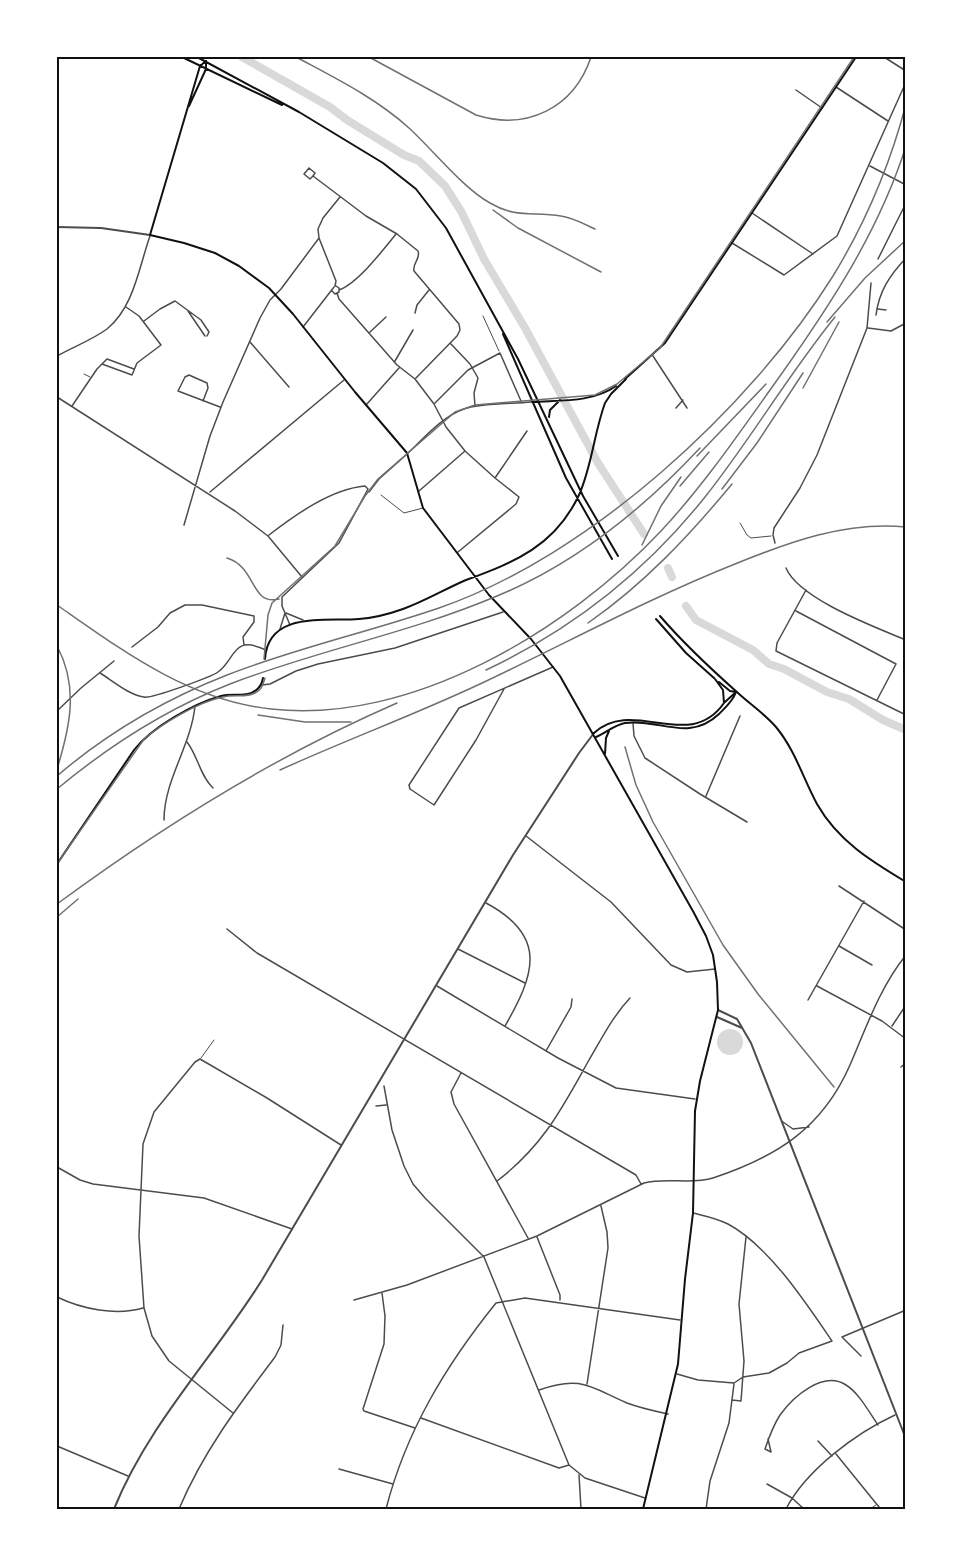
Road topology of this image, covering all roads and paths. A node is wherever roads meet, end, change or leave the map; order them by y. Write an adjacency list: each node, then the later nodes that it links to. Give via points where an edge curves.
1 (182, 57): 6 (main road)
2 (197, 57): 5 (main road)
3 (855, 57): 10 (main road)
4 (884, 57): 8 (street)
5 (206, 61): 6 (main road); 7 (main road); 14 (main road)
6 (200, 66): 7 (main road); 12 (main road)
7 (206, 69): 12 (main road); 14 (main road)
8 (906, 71)
9 (906, 82): 15 (street)
10 (836, 87): 13 (main road); 15 (street)
11 (796, 90): 13 (street)
12 (189, 107): 24 (main road)
13 (822, 108): 21 (main road)
14 (299, 112): 47 (main road, via 383,163 417,189 446,228)
15 (888, 121): 16 (street)
16 (870, 165): 18 (street); 27 (street, via 837,236)
17 (313, 176): 19 (street)
18 (906, 185)
19 (341, 196): 23 (street); 25 (street, via 323,218)
20 (906, 203): 29 (street)
21 (751, 213): 26 (main road); 27 (street)
22 (57, 227): 24 (street)
23 (397, 234): 32 (street, via 419,252 413,270); 34 (street, via 362,272)
24 (150, 235): 36 (main road, via 222,257); 37 (street)
25 (319, 238): 31 (street); 36 (street)
26 (731, 243): 27 (street, via 787,274); 56 (main road, via 665,343)
27 (813, 254)
28 (906, 258): 39 (street, via 888,279)
29 (878, 259)
30 (871, 283): 49 (street)
31 (335, 286): 33 (street); 34 (street)
32 (429, 289): 41 (street); 53 (street, via 459,324 459,332)
33 (332, 290): 35 (street); 48 (street)
34 (339, 290): 35 (street)
35 (337, 293): 51 (street)
36 (276, 294): 48 (main road); 52 (street, via 264,309)
37 (125, 307): 45 (street); 55 (street, via 101,333)
38 (186, 308): 38 (street, via 204,336 207,336 209,332 201,320); 45 (street, via 174,301)
39 (877, 309): 40 (street); 42 (street)
40 (886, 310)
41 (415, 313)
42 (876, 315)
43 (483, 316): 54 (lane)
44 (386, 317): 51 (street)
45 (143, 322): 63 (street, via 161,345)
46 (906, 323): 49 (street, via 891,331)
47 (500, 326): 75 (main road); 76 (main road)
48 (303, 327): 66 (main road)
49 (867, 328): 100 (street, via 817,455)
50 (413, 330): 59 (street)
51 (369, 333): 59 (street)
52 (250, 342): 69 (street); 83 (street)
53 (451, 343): 62 (street); 67 (street)
54 (500, 353): 62 (street); 77 (street)
55 (57, 356)
56 (652, 356): 58 (main road); 73 (street)
57 (643, 357): 58 (lane)
58 (647, 361): 68 (main road)
59 (395, 362): 61 (street)
60 (102, 364): 63 (street, via 107,359); 63 (street, via 132,375); 65 (street)
61 (399, 368): 67 (street); 80 (street)
62 (472, 368): 79 (street); 81 (street, via 479,379 474,393)
63 (134, 369)
64 (84, 374): 65 (lane)
65 (91, 378): 82 (street)
66 (344, 379): 80 (main road); 95 (street)
67 (415, 379): 79 (street)
68 (626, 379): 70 (main road); 78 (main road)
69 (289, 387)
70 (599, 395): 72 (main road); 78 (main road)
71 (57, 397): 82 (street)
72 (560, 400): 76 (main road); 86 (main road, via 551,408)
73 (683, 400): 84 (street); 85 (street)
74 (203, 401): 74 (street, via 178,391 185,376 207,383); 83 (street)
75 (532, 402): 76 (main road); 77 (street); 105 (main road, via 575,495)
76 (540, 402): 86 (main road)
77 (521, 403): 81 (street)
78 (605, 403): 108 (main road, via 583,485 556,530 534,550)
79 (434, 404): 87 (street)
80 (365, 405): 90 (main road)
81 (476, 406): 87 (street, via 456,412)
82 (72, 407): 92 (street)
83 (221, 408): 92 (street)
84 (676, 408)
85 (687, 408)
86 (549, 420): 104 (main road, via 583,496)
87 (443, 422): 89 (street); 90 (street)
88 (527, 431): 91 (street)
89 (465, 451): 91 (street); 94 (street)
90 (407, 454): 93 (street); 94 (main road)
91 (495, 478): 103 (street, via 519,500)
92 (195, 484): 95 (street); 99 (street)
93 (369, 492): 101 (street, via 363,486 335,495); 107 (street, via 336,546)
94 (418, 492): 97 (main road)
95 (208, 494): 101 (street)
96 (381, 495): 97 (lane, via 404,513)
97 (423, 508): 103 (main road)
98 (740, 523): 100 (lane, via 749,537)
99 (184, 525)
100 (773, 535): 102 (street)
101 (268, 536): 107 (street)
102 (775, 543)
103 (458, 553): 108 (main road)
104 (618, 556)
105 (612, 559)
106 (786, 568): 109 (street)
107 (302, 577): 112 (street, via 282,597)
108 (476, 577): 110 (main road); 115 (main road, via 379,616)
109 (806, 590): 111 (street); 118 (street, via 846,615)
110 (503, 610): 124 (main road); 130 (street, via 395,648 318,664)
111 (795, 610): 133 (street, via 896,664); 133 (street, via 775,650 777,653)
112 (285, 612): 115 (street); 116 (street); 117 (street)
113 (660, 615): 132 (main road)
114 (656, 619): 128 (main road)
115 (304, 620): 116 (main road)
116 (291, 625): 117 (main road)
117 (279, 631): 121 (main road)
118 (906, 640)
119 (244, 646): 120 (street, via 243,637 255,616 194,604 175,608); 121 (street); 126 (street, via 235,650 218,672 150,698)
120 (132, 647)
121 (266, 650): 122 (main road)
122 (265, 658)
123 (114, 662): 126 (street)
124 (553, 666): 131 (street); 142 (main road)
125 (57, 671): 129 (street)
126 (100, 673): 136 (street)
127 (264, 678): 130 (main road)
128 (715, 679): 132 (main road); 134 (main road, via 723,690)
129 (57, 684)
130 (261, 686): 135 (main road, via 251,693 226,694)
131 (504, 689): 131 (street, via 459,709 409,785 411,790 434,805)
132 (736, 692): 134 (main road); 140 (main road, via 715,718 698,726 675,729); 151 (main road, via 763,714 784,739 818,805 839,834)
133 (877, 700): 139 (street)
134 (724, 703): 140 (main road, via 709,718 689,726)
135 (195, 706): 143 (street); 150 (main road, via 139,744)
136 (58, 707): 137 (street)
137 (57, 711)
138 (740, 716): 146 (street)
139 (906, 716)
140 (633, 721): 141 (main road); 142 (main road, via 609,724); 146 (street, via 634,736 645,758)
141 (611, 728): 142 (main road); 144 (main road)
142 (595, 735): 144 (main road); 149 (street)
143 (187, 742): 145 (street); 147 (street, via 167,794)
144 (604, 754): 161 (main road, via 701,926)
145 (213, 788)
146 (706, 797): 148 (street)
147 (164, 820)
148 (747, 822)
149 (525, 836): 153 (street); 161 (street, via 611,902 671,965 693,973)
150 (57, 864)
151 (906, 882)
152 (839, 886): 154 (street)
153 (485, 902): 158 (street); 162 (street, via 510,918 526,939 530,957)
154 (864, 902): 156 (street); 157 (street)
155 (227, 930): 175 (street, via 257,953)
156 (906, 930)
157 (839, 946): 160 (street); 164 (street)
158 (458, 949): 162 (street); 163 (street)
159 (906, 955): 170 (street)
160 (872, 964)
161 (715, 969): 169 (main road)
162 (526, 984): 172 (street)
163 (436, 986): 172 (street); 175 (street)
164 (816, 986): 167 (street); 170 (street)
165 (630, 998): 182 (street)
166 (572, 999): 178 (street)
167 (808, 1000)
168 (904, 1008): 173 (street)
169 (718, 1010): 171 (main road); 174 (street, via 734,1017)
170 (871, 1016): 173 (street); 190 (street, via 838,1090)
171 (717, 1017): 174 (street); 185 (main road)
172 (505, 1026): 178 (street)
173 (892, 1027): 176 (street)
174 (743, 1028): 188 (street)
175 (404, 1039): 183 (street); 192 (street)
176 (906, 1039)
177 (213, 1040): 179 (lane)
178 (546, 1051): 182 (street)
179 (200, 1059): 192 (street); 197 (street, via 161,1103 149,1123 143,1144)
180 (906, 1063): 181 (street)
181 (901, 1067)
182 (583, 1071): 185 (street, via 616,1088); 189 (street)
183 (461, 1072): 189 (street); 194 (street, via 451,1092 454,1104)
184 (384, 1086): 186 (street)
185 (697, 1099): 195 (main road)
186 (387, 1105): 187 (street); 204 (street, via 397,1147 413,1184)
187 (376, 1106)
188 (781, 1119): 190 (street, via 793,1129); 191 (street)
189 (552, 1125): 194 (street, via 526,1157); 196 (street, via 636,1175)
190 (809, 1127): 191 (street)
191 (790, 1142): 195 (street, via 750,1164); 215 (street)
192 (341, 1145): 200 (street)
193 (57, 1167): 197 (street, via 93,1184)
194 (497, 1181): 203 (street)
195 (694, 1181): 196 (street); 199 (main road)
196 (641, 1184): 198 (street)
197 (140, 1191): 200 (street, via 212,1200); 211 (street)
198 (601, 1205): 201 (street); 210 (street, via 608,1248)
199 (693, 1213): 202 (street, via 707,1215); 213 (main road)
200 (292, 1229): 219 (street, via 247,1305)
201 (537, 1236): 203 (street); 209 (street)
202 (746, 1236): 218 (street, via 739,1304); 218 (street, via 792,1284 832,1341 799,1353 769,1373)
203 (528, 1239): 204 (street)
204 (484, 1257): 205 (street); 208 (street)
205 (382, 1292): 207 (street); 229 (street, via 384,1344 363,1408)
206 (57, 1297): 211 (street, via 102,1310)
207 (354, 1300)
208 (502, 1301): 209 (street); 222 (street); 227 (street, via 496,1303 456,1357)
209 (560, 1301): 210 (street)
210 (599, 1307): 213 (street); 221 (street)
211 (144, 1308): 219 (street, via 160,1350)
212 (906, 1310): 215 (street)
213 (681, 1320): 217 (main road)
214 (283, 1325): 224 (street, via 275,1357)
215 (862, 1329): 216 (street, via 842,1336); 226 (street)
216 (861, 1356)
217 (676, 1374): 220 (street); 225 (main road)
218 (743, 1377): 220 (street); 223 (street, via 741,1401)
219 (192, 1380): 224 (street); 241 (street, via 159,1423)
220 (734, 1383): 223 (street)
221 (587, 1384): 222 (street, via 562,1383); 225 (street, via 626,1402)
222 (538, 1390): 237 (street)
223 (732, 1400): 253 (street)
224 (233, 1413): 249 (street, via 206,1453)
225 (668, 1414): 244 (main road)
226 (895, 1415): 228 (street); 231 (street)
227 (420, 1417): 229 (street); 237 (street, via 559,1468)
228 (878, 1425): 230 (street, via 851,1389 844,1383 828,1381 789,1404); 234 (street)
229 (415, 1428): 242 (street)
230 (768, 1439)
231 (906, 1439)
232 (818, 1441): 235 (street)
233 (57, 1446): 241 (street)
234 (836, 1453): 235 (street); 246 (street)
235 (832, 1456): 245 (street)
236 (345, 1464): 239 (street)
237 (569, 1465): 240 (street)
238 (339, 1469): 239 (street)
239 (344, 1470): 242 (street)
240 (579, 1474): 244 (street); 251 (street)
241 (128, 1476): 248 (street)
242 (393, 1484): 250 (street)
243 (767, 1484): 245 (street)
244 (646, 1498): 252 (main road)
245 (792, 1498): 254 (street); 255 (street)
246 (877, 1504): 247 (street); 256 (lane)
247 (879, 1507)
248 (114, 1509)
249 (179, 1509)
250 (386, 1509)
251 (581, 1509)
252 (643, 1509)
253 (706, 1509)
254 (786, 1509)
255 (804, 1509)
256 (870, 1509)

